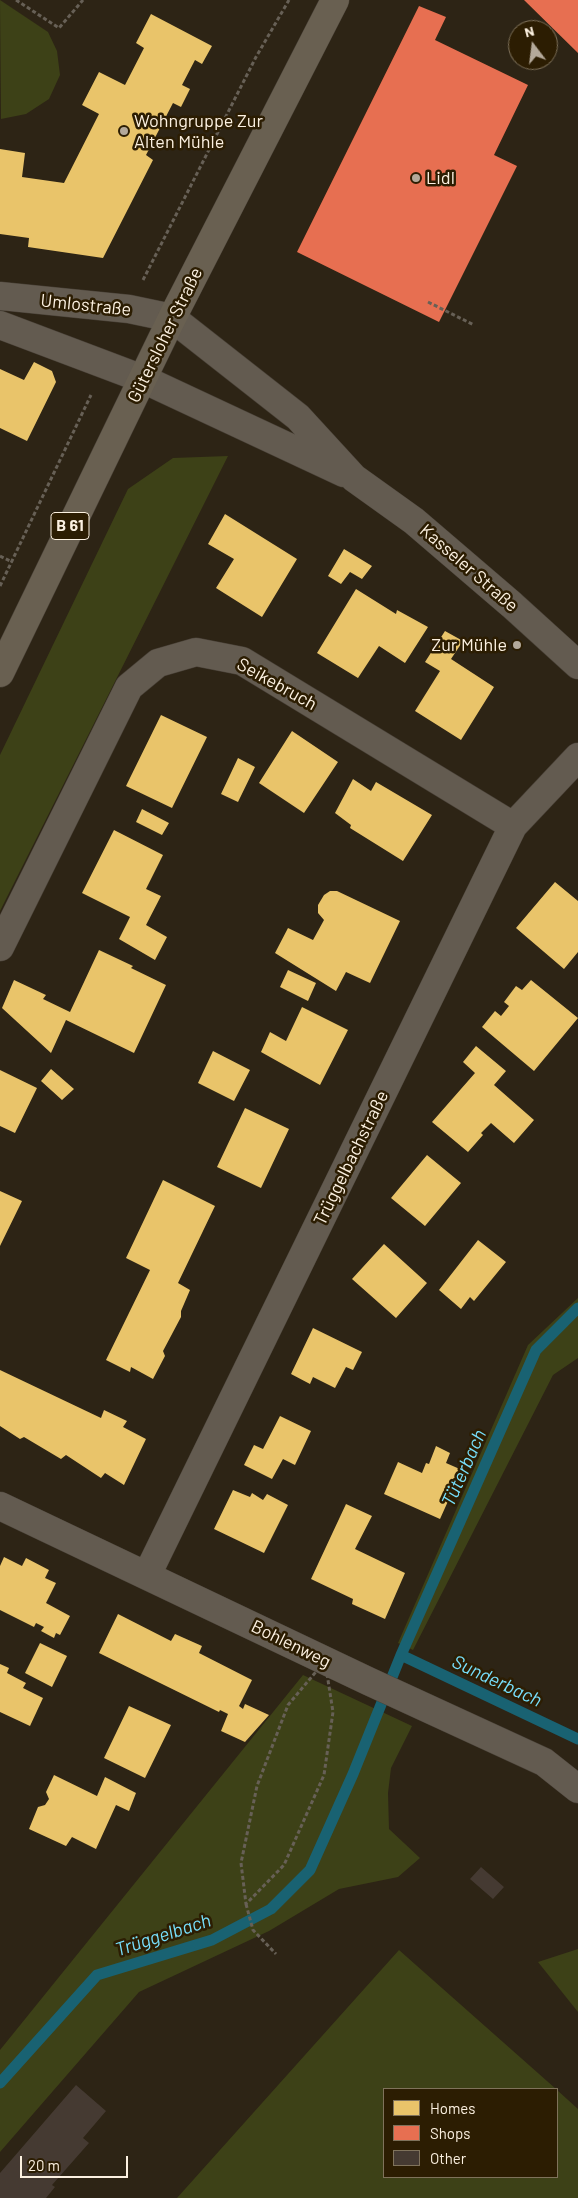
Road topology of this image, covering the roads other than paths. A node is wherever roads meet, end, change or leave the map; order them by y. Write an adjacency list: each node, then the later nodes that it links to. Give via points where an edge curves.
1 (335, 0): 3 (main road, Gütersloher Straße / B 61)
2 (0, 296): 3 (street, Umlostraße, via 130,309)
3 (172, 318): 5 (main road, Gütersloher Straße / B 61); 6 (street, Kasseler Straße, via 298,416)
4 (0, 325): 5 (street)
5 (143, 379): 6 (street, Kasseler Straße); 8 (main road, Gütersloher Straße / B 61)
6 (354, 478): 7 (street, Kasseler Straße, via 414,521)
7 (578, 665)
8 (0, 673)
9 (578, 757): 10 (street, Trüggelbachstraße)
10 (513, 826): 11 (street, Seikebruch, via 242,661 196,652 158,662 129,687); 13 (street, Trüggelbachstraße)
11 (0, 947)
12 (0, 1506): 13 (street, Bohlenweg)
13 (147, 1575): 14 (street, Bohlenweg, via 544,1762)
14 (578, 1789)

